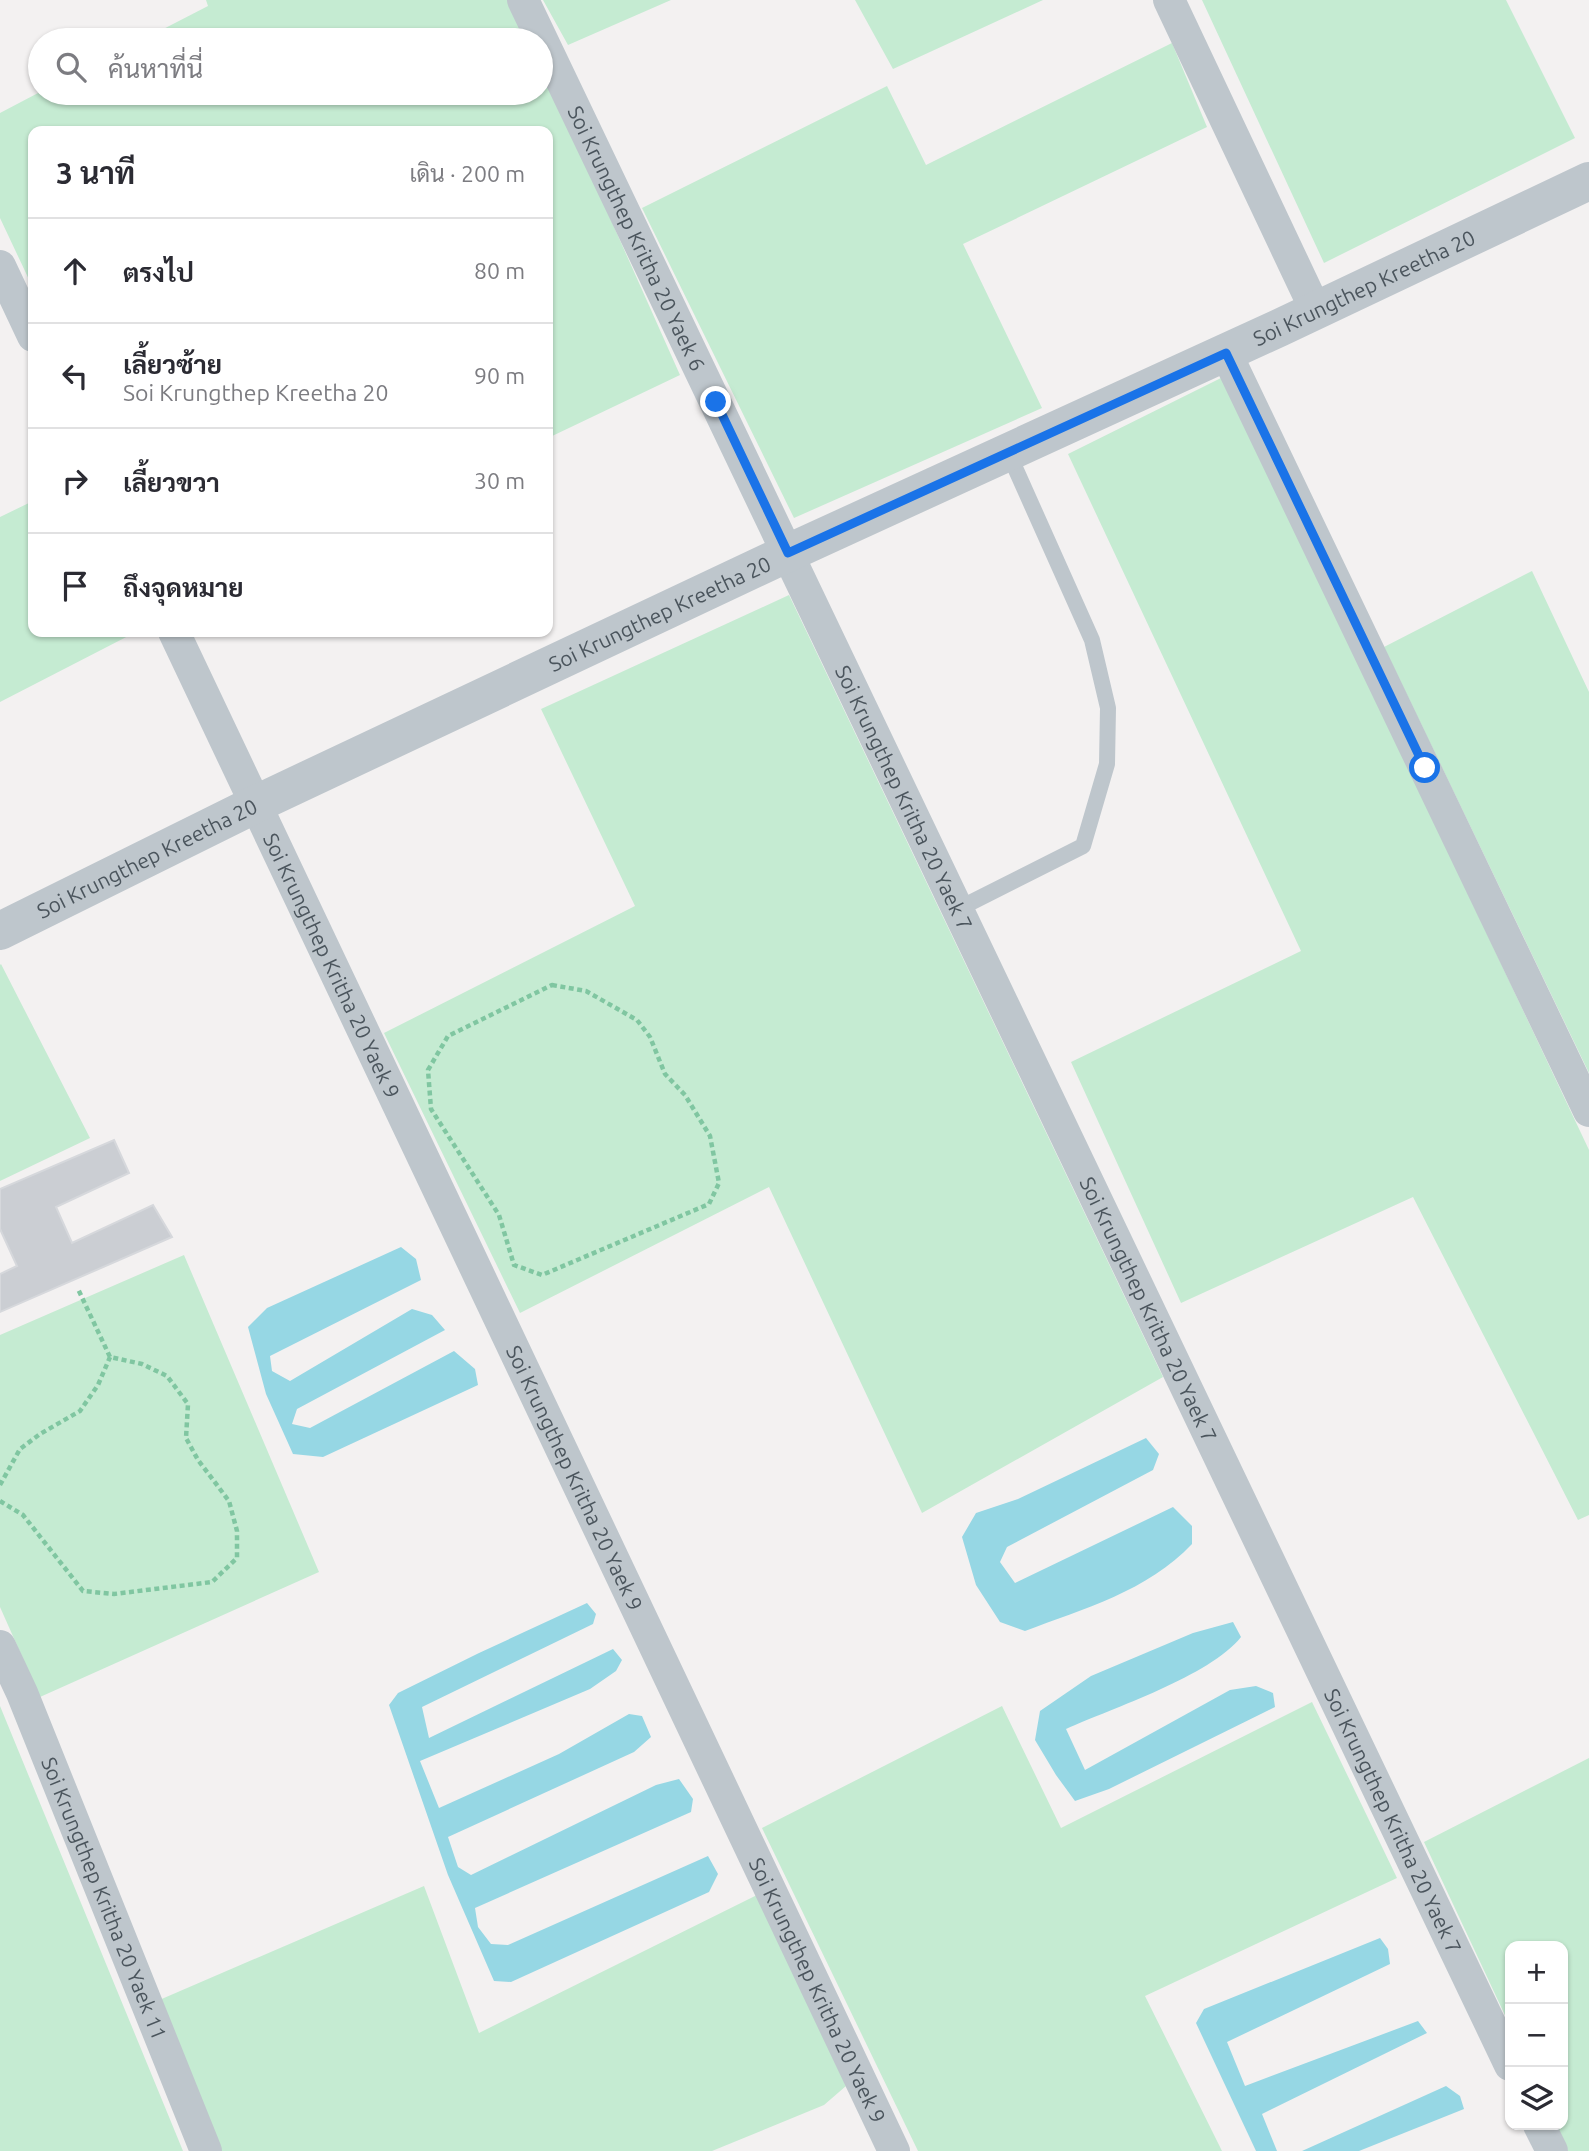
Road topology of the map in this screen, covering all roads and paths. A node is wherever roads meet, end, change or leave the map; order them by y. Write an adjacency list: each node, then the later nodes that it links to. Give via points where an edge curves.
1 (523, 0): 3 (street, Soi Krungthep Kritha 20 Yaek 6)
2 (1169, 0): 7 (street)
3 (536, 28)
4 (553, 63): 11 (street, Soi Krungthep Kritha 20 Yaek 6)
5 (1589, 181): 7 (street, Soi Krungthep Kreetha 20)
6 (0, 266): 8 (street)
7 (1316, 311): 9 (street, Soi Krungthep Kreetha 20)
8 (28, 325)
9 (1226, 353): 10 (street, Soi Krungthep Kreetha 20); 17 (street)
10 (1008, 453): 11 (street, Soi Krungthep Kreetha 20); 14 (lane, via 1092,640 1108,708 1107,764 1083,846)
11 (788, 553): 13 (street, Soi Krungthep Kreetha 20); 14 (street, Soi Krungthep Kritha 20 Yaek 7)
12 (176, 637): 13 (street, Soi Krungthep Kritha 20 Yaek 9)
13 (256, 804): 15 (street, Soi Krungthep Kreetha 20); 26 (street, Soi Krungthep Kritha 20 Yaek 9)
14 (958, 909): 23 (street, Soi Krungthep Kritha 20 Yaek 7)
15 (0, 931)
16 (447, 1036): 16 (path, via 552,985 586,991 637,1020 650,1037 665,1074 685,1095 710,1136 719,1183 709,1204 542,1275 514,1265 499,1215 431,1109 428,1070)
17 (1589, 1111)
18 (78, 1289): 19 (path)
19 (110, 1357): 20 (path, via 80,1410 20,1449); 21 (path, via 167,1376 188,1404 187,1438 198,1461 229,1501 237,1558 212,1582 114,1594 83,1591 23,1515)
20 (0, 1485)
21 (0, 1501)
22 (0, 1646): 25 (street, Soi Krungthep Kritha 20 Yaek 11)
23 (1505, 2055)
24 (1542, 2130): 27 (street)
25 (206, 2151)
26 (894, 2151)
27 (1552, 2151)

